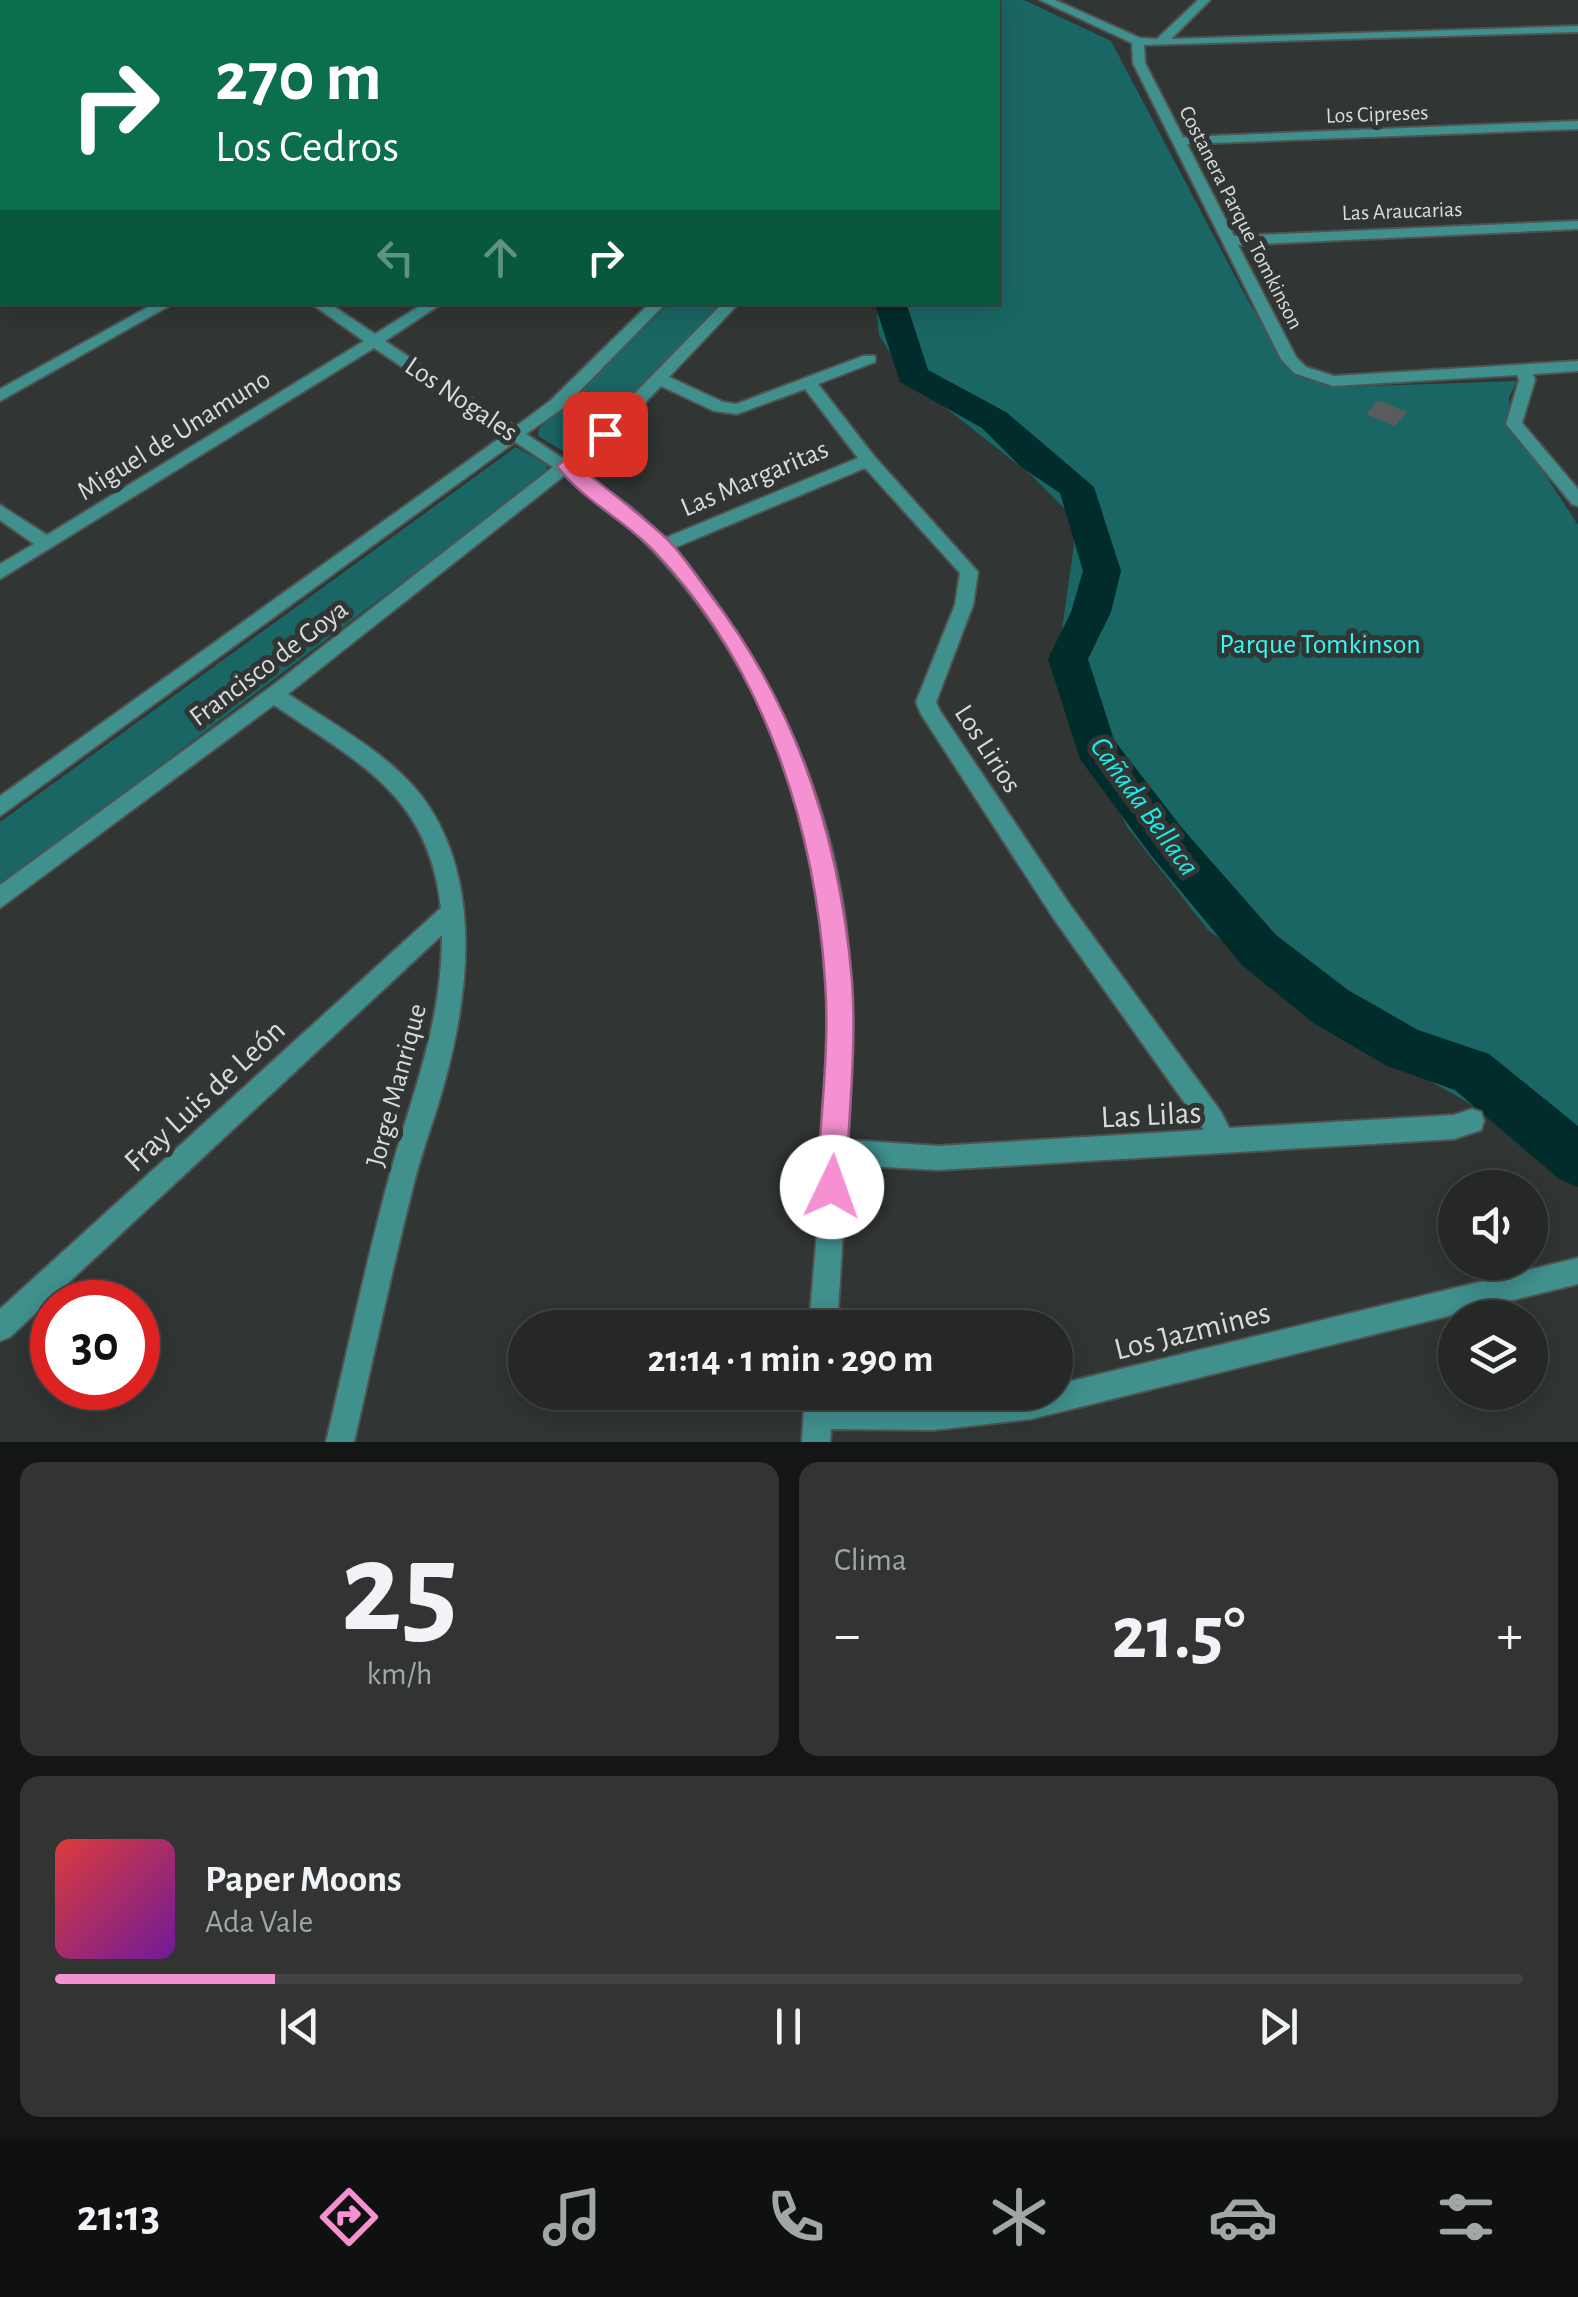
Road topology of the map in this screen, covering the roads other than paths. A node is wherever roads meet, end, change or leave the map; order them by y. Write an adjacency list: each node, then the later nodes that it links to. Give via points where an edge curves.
1 (1046, 0): 4 (street)
2 (1204, 0): 5 (street)
3 (1578, 30): 5 (street)
4 (1138, 41): 5 (street); 7 (street, Costanera Parque Tomkinson, via 1139,63)
5 (1160, 44)
6 (1578, 125): 7 (street, Los Cipreses)
7 (1177, 142): 9 (street, Costanera Parque Tomkinson)
8 (1578, 225): 9 (street, Las Araucarias)
9 (1227, 240): 18 (street, Costanera Parque Tomkinson, via 1289,360 1315,377)
10 (164, 305): 21 (street)
11 (321, 305): 15 (street, Los Nogales)
12 (432, 305): 15 (street, Miguel de Unamuno)
13 (657, 305): 22 (street, Francisco de Goya, via 556,405)
14 (730, 305): 19 (street, Francisco de Goya)
15 (375, 341): 22 (street, Los Nogales); 27 (street, Miguel de Unamuno)
16 (869, 359): 20 (street)
17 (1578, 366): 18 (street, Costanera Parque Tomkinson)
18 (1523, 369): 25 (street, via 1514,424)
19 (658, 379): 20 (street, via 729,409); 24 (street, Francisco de Goya)
20 (809, 383): 23 (street, Los Lirios)
21 (0, 396)
22 (516, 434): 24 (street, Los Nogales); 31 (street, Francisco de Goya)
23 (868, 460): 28 (street, Las Margaritas); 35 (street, Los Lirios, via 969,572 964,605 926,702 930,714)
24 (566, 466): 28 (street, Los Nogales); 30 (street, Francisco de Goya)
25 (1578, 500)
26 (0, 511): 27 (street)
27 (47, 544): 29 (street, Miguel de Unamuno)
28 (662, 546): 36 (street, Los Nogales, via 758,682 810,812 827,877 839,985)
29 (0, 573)
30 (273, 694): 32 (street, Francisco de Goya); 33 (street, Jorge Manrique, via 352,749 410,801 432,831)
31 (0, 806)
32 (0, 898)
33 (452, 912): 39 (street, Fray Luis de León); 41 (street, Jorge Manrique, via 453,978 435,1073 402,1176)
34 (1472, 1121): 35 (street, Las Lilas)
35 (1222, 1142): 36 (street, Las Lilas, via 938,1158)
36 (834, 1152): 38 (street, Los Nogales)
37 (1578, 1271): 40 (street, Los Jazmines, via 1031,1405 934,1416)
38 (824, 1310)
39 (0, 1327)
40 (818, 1416)
41 (340, 1442)

